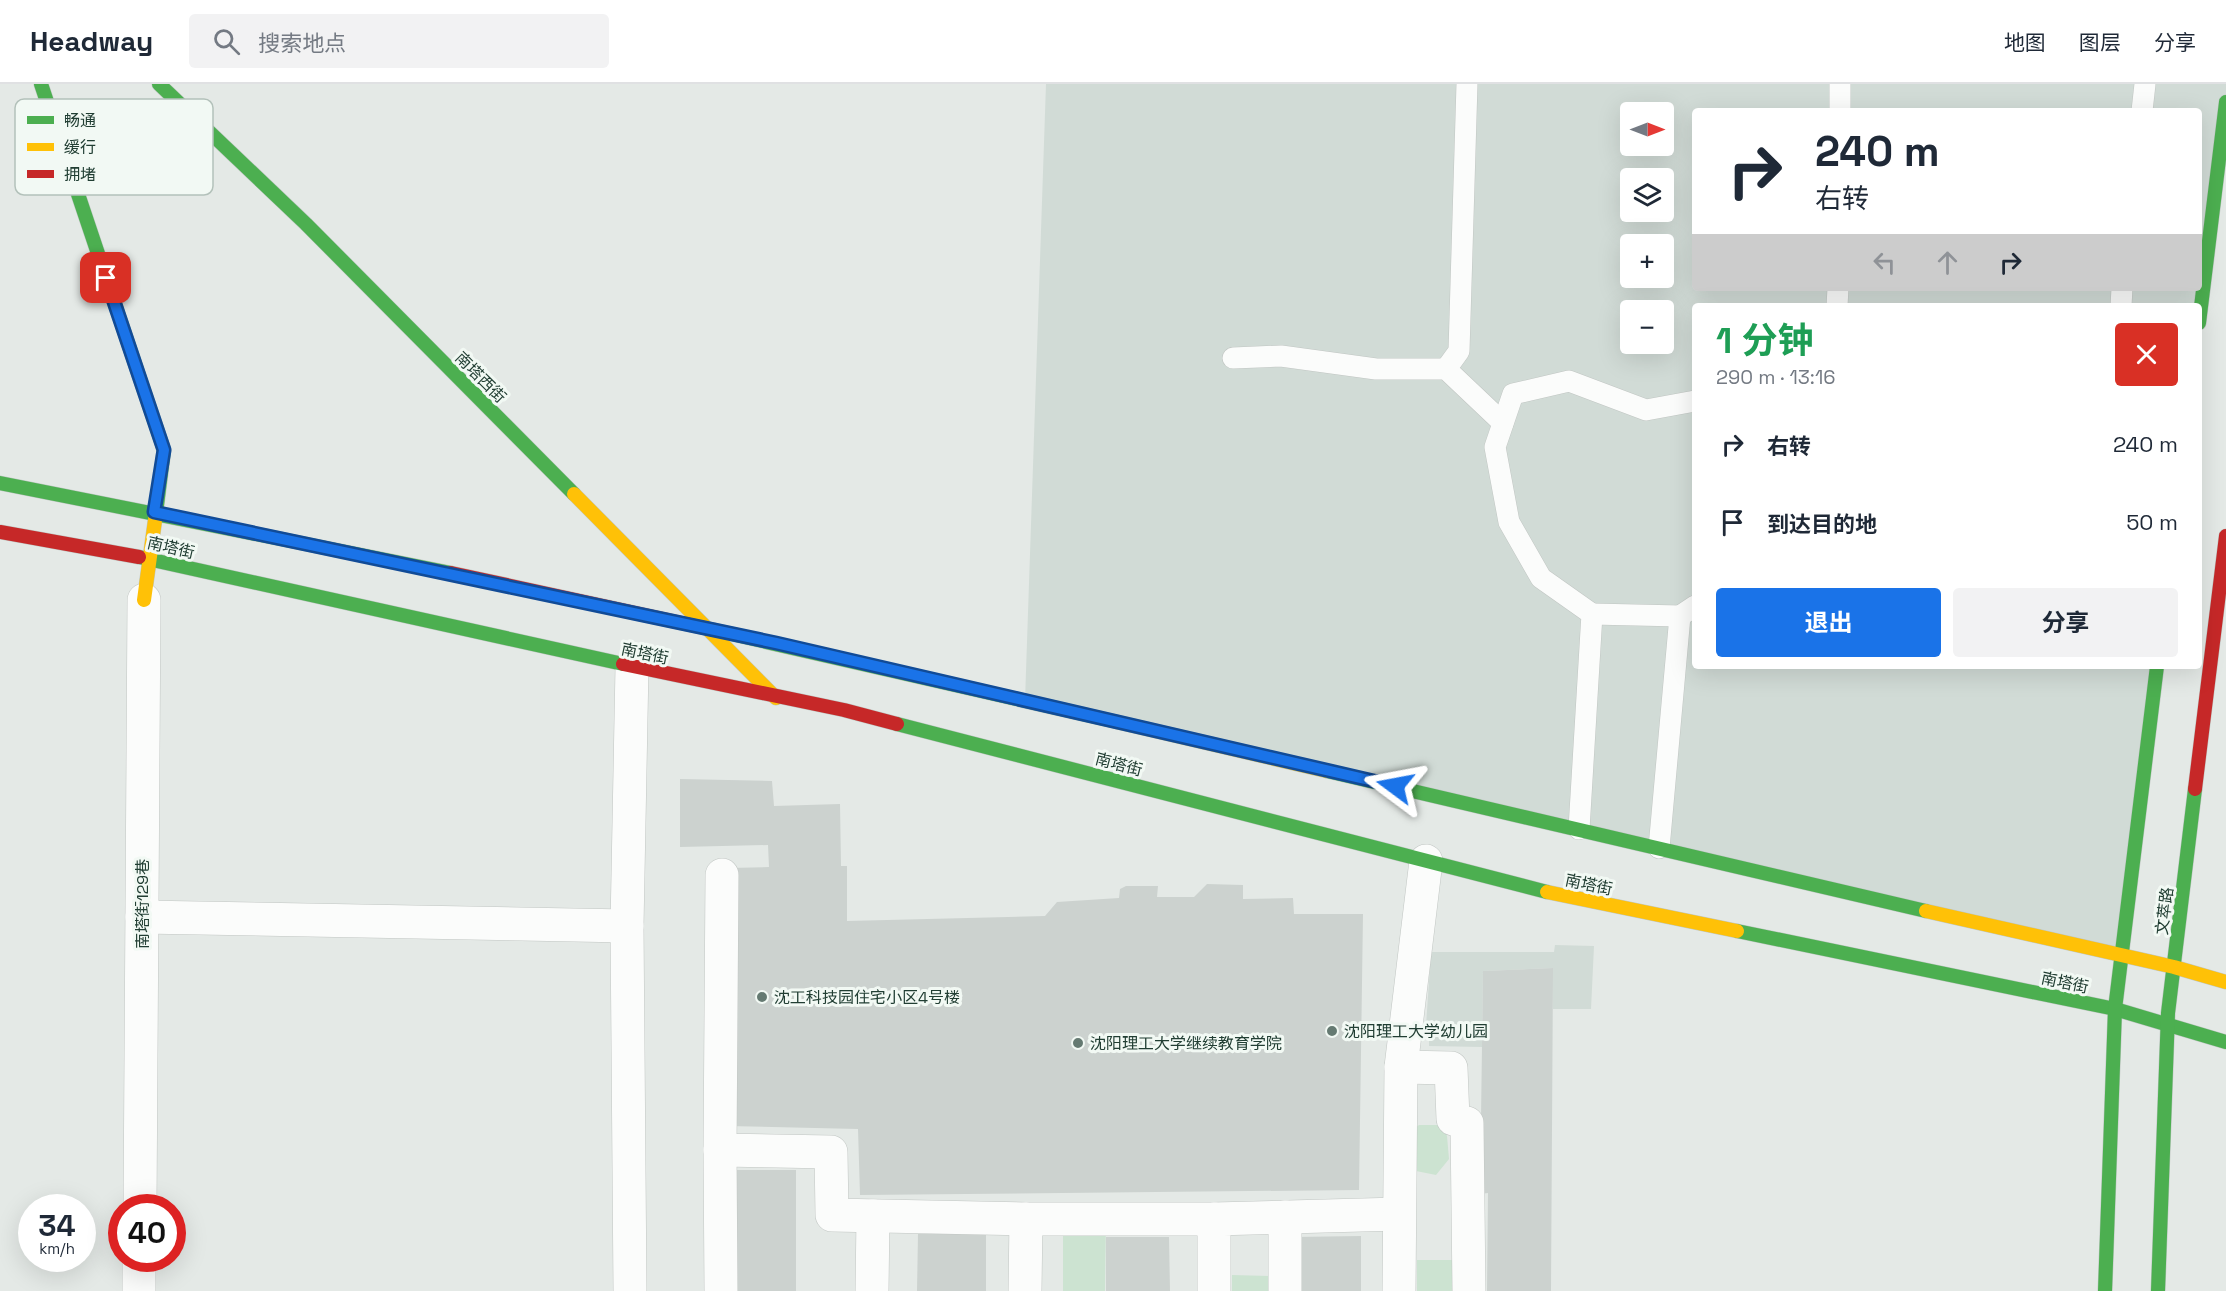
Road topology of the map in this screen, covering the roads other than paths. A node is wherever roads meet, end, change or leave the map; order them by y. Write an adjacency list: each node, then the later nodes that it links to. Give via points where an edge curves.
1 (41, 84): 6 (street)
2 (159, 84): 7 (street, 南塔西街)
3 (1467, 84): 15 (lane, via 1459,351)
4 (1840, 84): 9 (lane)
5 (2145, 84): 10 (lane)
6 (46, 99)
7 (175, 99)
8 (2226, 102): 13 (street)
9 (1840, 108)
10 (2142, 108)
11 (213, 135): 26 (street, 南塔西街, via 306,224)
12 (78, 195): 19 (street, via 164,450)
13 (2201, 303)
14 (1233, 358): 15 (lane, via 1281,356 1376,369)
15 (1446, 369): 17 (lane)
16 (1692, 402): 17 (lane, via 1646,410 1569,381 1513,394)
17 (1503, 423): 25 (lane, via 1495,447 1509,522 1541,578)
18 (0, 483): 19 (street, 南塔街)
19 (154, 512): 22 (street); 26 (street, 南塔街)
20 (0, 532): 22 (street, 南塔街)
21 (2226, 536): 37 (street, 文萃路)
22 (149, 559): 23 (street); 27 (street, 南塔街)
23 (144, 600): 34 (street, 南塔街129巷)
24 (1688, 611): 25 (lane); 31 (lane)
25 (1592, 614): 30 (lane)
26 (707, 629): 29 (street, 南塔西街); 30 (street, 南塔街)
27 (632, 667): 29 (street, 南塔街); 35 (street)
28 (2157, 669): 36 (street)
29 (776, 698): 32 (street, 南塔街, via 844,710)
30 (1579, 829): 31 (street, 南塔街)
31 (1659, 848): 36 (street, 南塔街)
32 (1426, 861): 39 (street, 南塔街, via 1542,891); 42 (street)
33 (722, 874): 43 (street)
34 (142, 917): 35 (street); 44 (street, 南塔街129巷)
35 (627, 926): 52 (street)
36 (2122, 955): 37 (street, 南塔街); 39 (street)
37 (2174, 967): 38 (street, 南塔街); 40 (street, 文萃路)
38 (2226, 982)
39 (2115, 1009): 40 (street, 南塔街); 60 (street)
40 (2168, 1024): 41 (street, 南塔街); 61 (street, 文萃路)
41 (2226, 1042)
42 (1401, 1067): 45 (street); 59 (street, via 1451,1068 1453,1119 1467,1123)
43 (720, 1149): 46 (street, via 831,1152 832,1215); 53 (street)
44 (140, 1194)
45 (1399, 1214): 47 (street); 58 (street)
46 (873, 1216): 48 (street); 54 (street)
47 (1285, 1217): 49 (street); 57 (street)
48 (1026, 1219): 49 (street); 55 (street)
49 (1214, 1219): 56 (street)
50 (140, 1272): 51 (street)
51 (139, 1291)
52 (630, 1291)
53 (721, 1291)
54 (872, 1291)
55 (1025, 1291)
56 (1214, 1291)
57 (1285, 1291)
58 (1399, 1291)
59 (1469, 1291)
60 (2105, 1291)
61 (2158, 1291)

